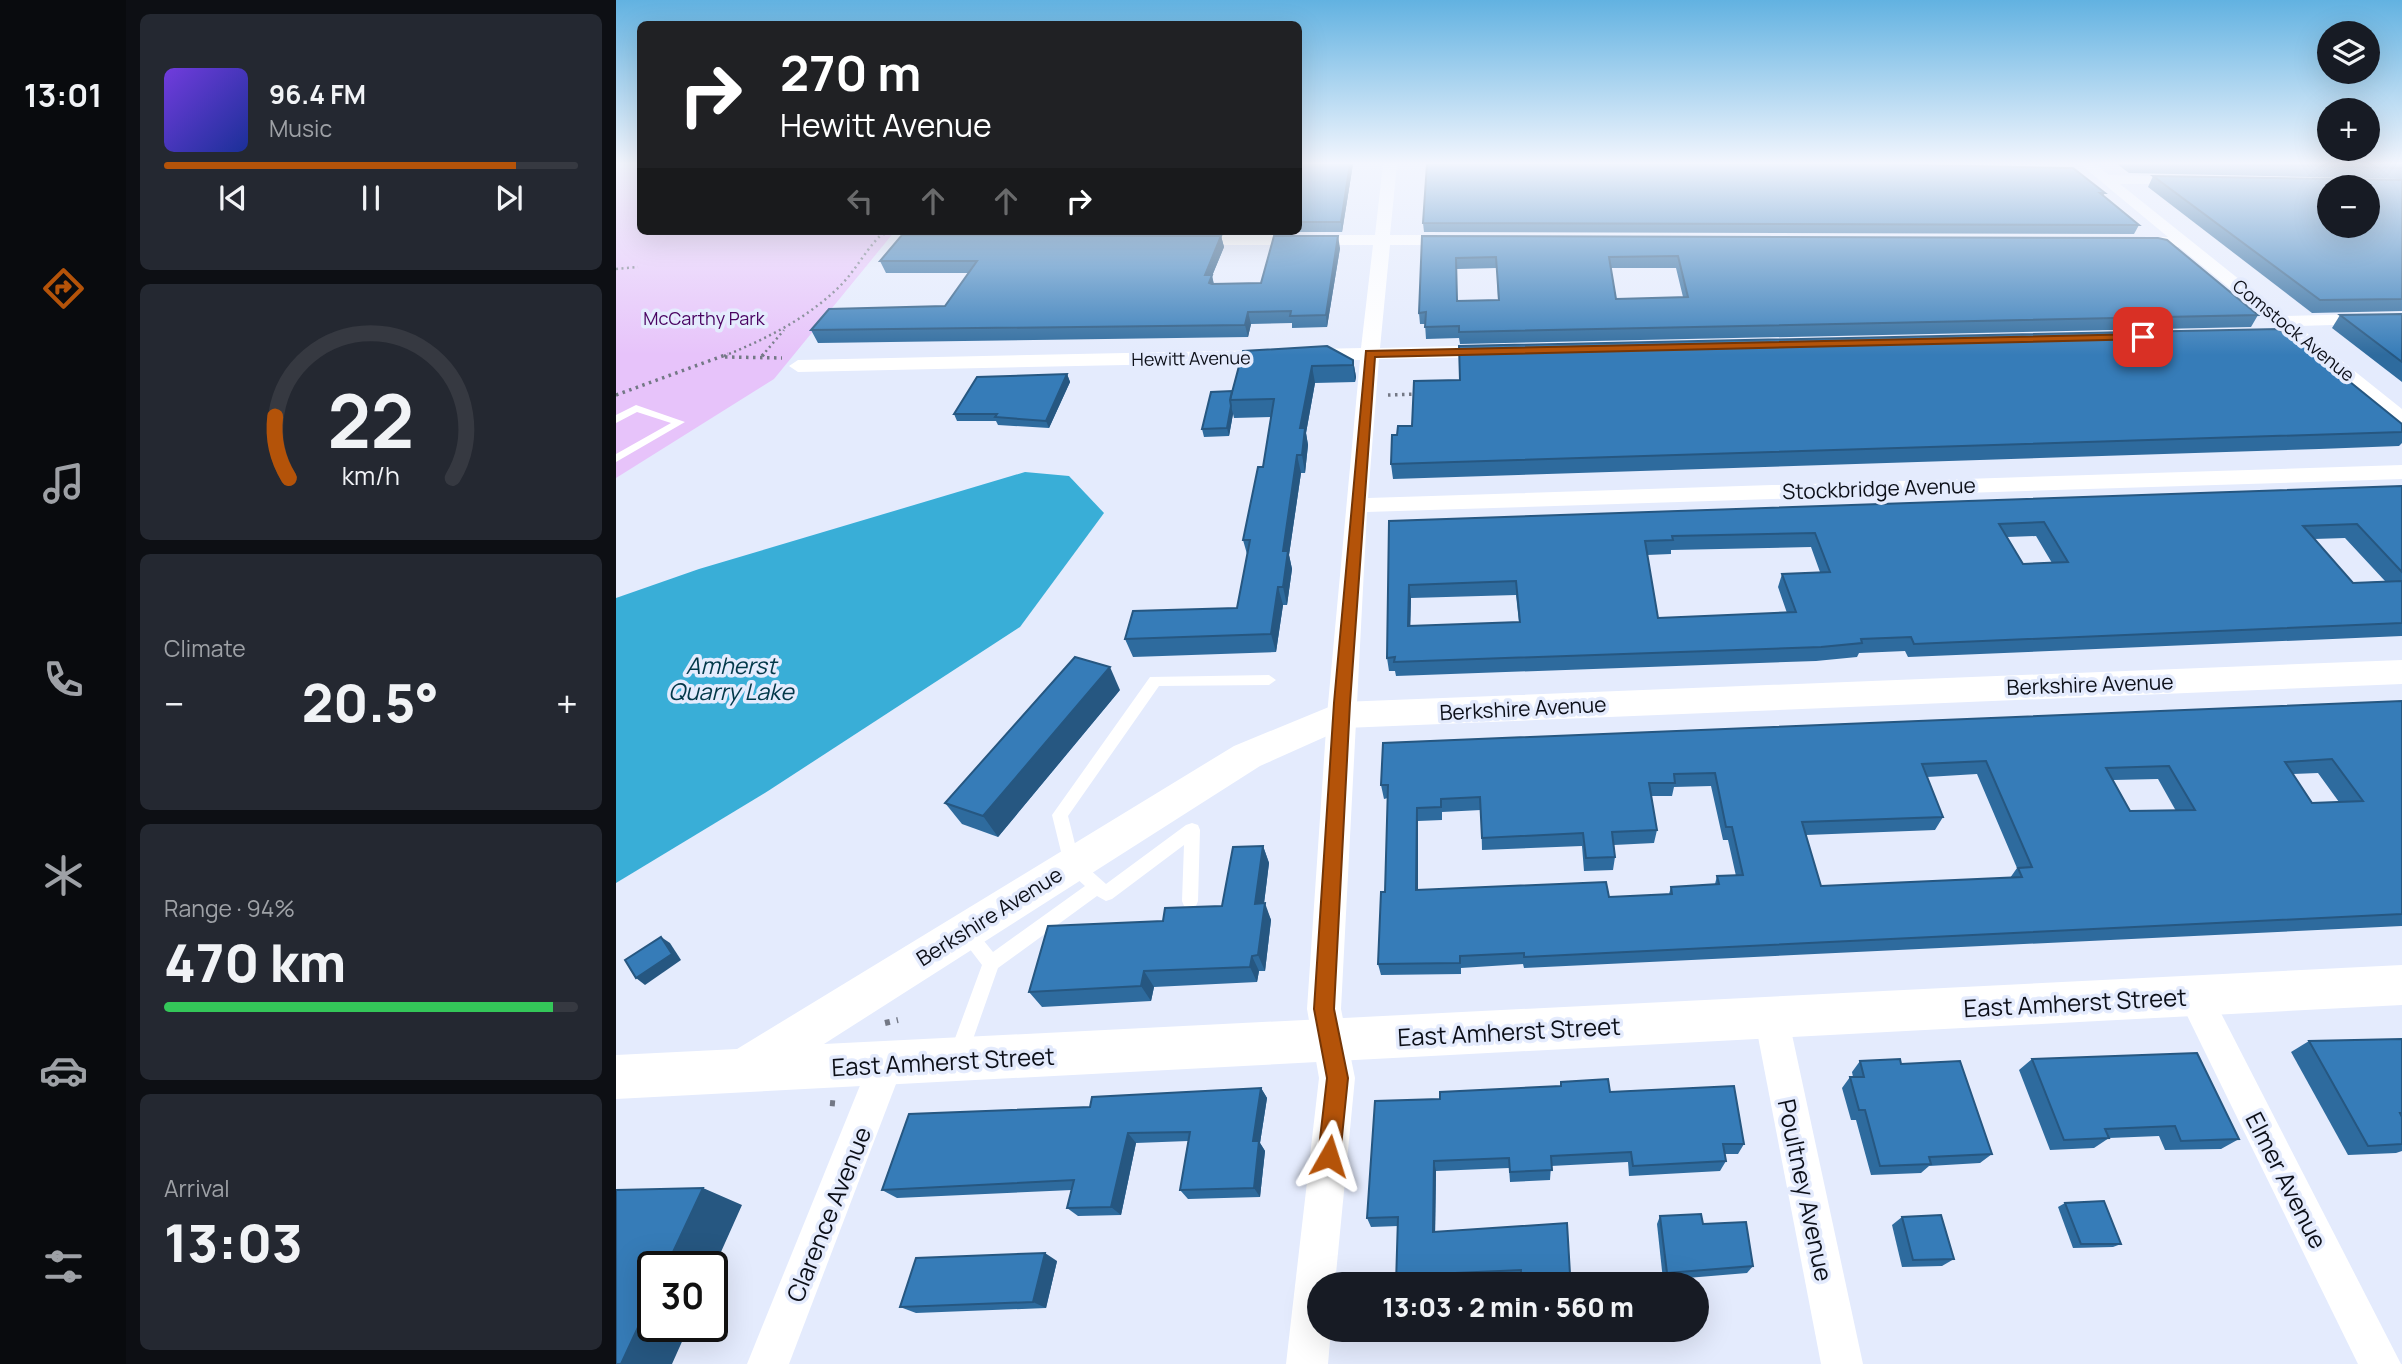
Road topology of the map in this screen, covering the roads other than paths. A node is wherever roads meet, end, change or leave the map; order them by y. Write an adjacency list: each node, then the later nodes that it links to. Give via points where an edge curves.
1 (1382, 228): 4 (street)
2 (2164, 228): 7 (street, Comstock Avenue)
3 (1172, 240): 4 (street)
4 (1381, 240): 5 (street); 13 (street)
5 (1470, 240)
6 (2110, 242): 7 (street)
7 (2183, 242): 9 (street, Comstock Avenue)
8 (2402, 318): 9 (street)
9 (2281, 321): 10 (street, Comstock Avenue)
10 (2297, 334): 11 (street); 16 (street, Comstock Avenue)
11 (2226, 335)
12 (1518, 351): 13 (street, Hewitt Avenue)
13 (1370, 354): 14 (street, Hewitt Avenue); 19 (street)
14 (793, 362)
15 (616, 419): 17 (lane, via 636,408 680,422)
16 (2402, 419)
17 (616, 459)
18 (2402, 472): 19 (street, Stockbridge Avenue)
19 (1356, 505): 22 (street)
20 (2402, 672): 22 (street, Berkshire Avenue)
21 (1269, 680): 23 (lane, via 1155,681 1060,815)
22 (1341, 715): 23 (street, Berkshire Avenue, via 1247,756); 30 (street, via 1324,1009)
23 (1085, 875): 24 (lane, via 1106,894 1192,830); 25 (street, Berkshire Avenue); 26 (lane)
24 (1190, 901)
25 (965, 931): 26 (lane); 33 (street, Berkshire Avenue)
26 (990, 963): 32 (lane)
27 (2402, 985): 28 (street, East Amherst Street)
28 (2194, 995): 29 (street, East Amherst Street); 38 (street, Elmer Avenue)
29 (1771, 1016): 30 (street, East Amherst Street); 37 (street, Poultney Avenue)
30 (1331, 1042): 32 (street, East Amherst Street); 36 (street, via 1337,1078)
31 (886, 1043): 32 (street, East Amherst Street); 33 (street, East Amherst Street); 35 (street, Clarence Avenue)
32 (956, 1060)
33 (742, 1071): 34 (street, East Amherst Street)
34 (616, 1077)
35 (768, 1364)
36 (1307, 1364)
37 (1842, 1364)
38 (2380, 1364)

